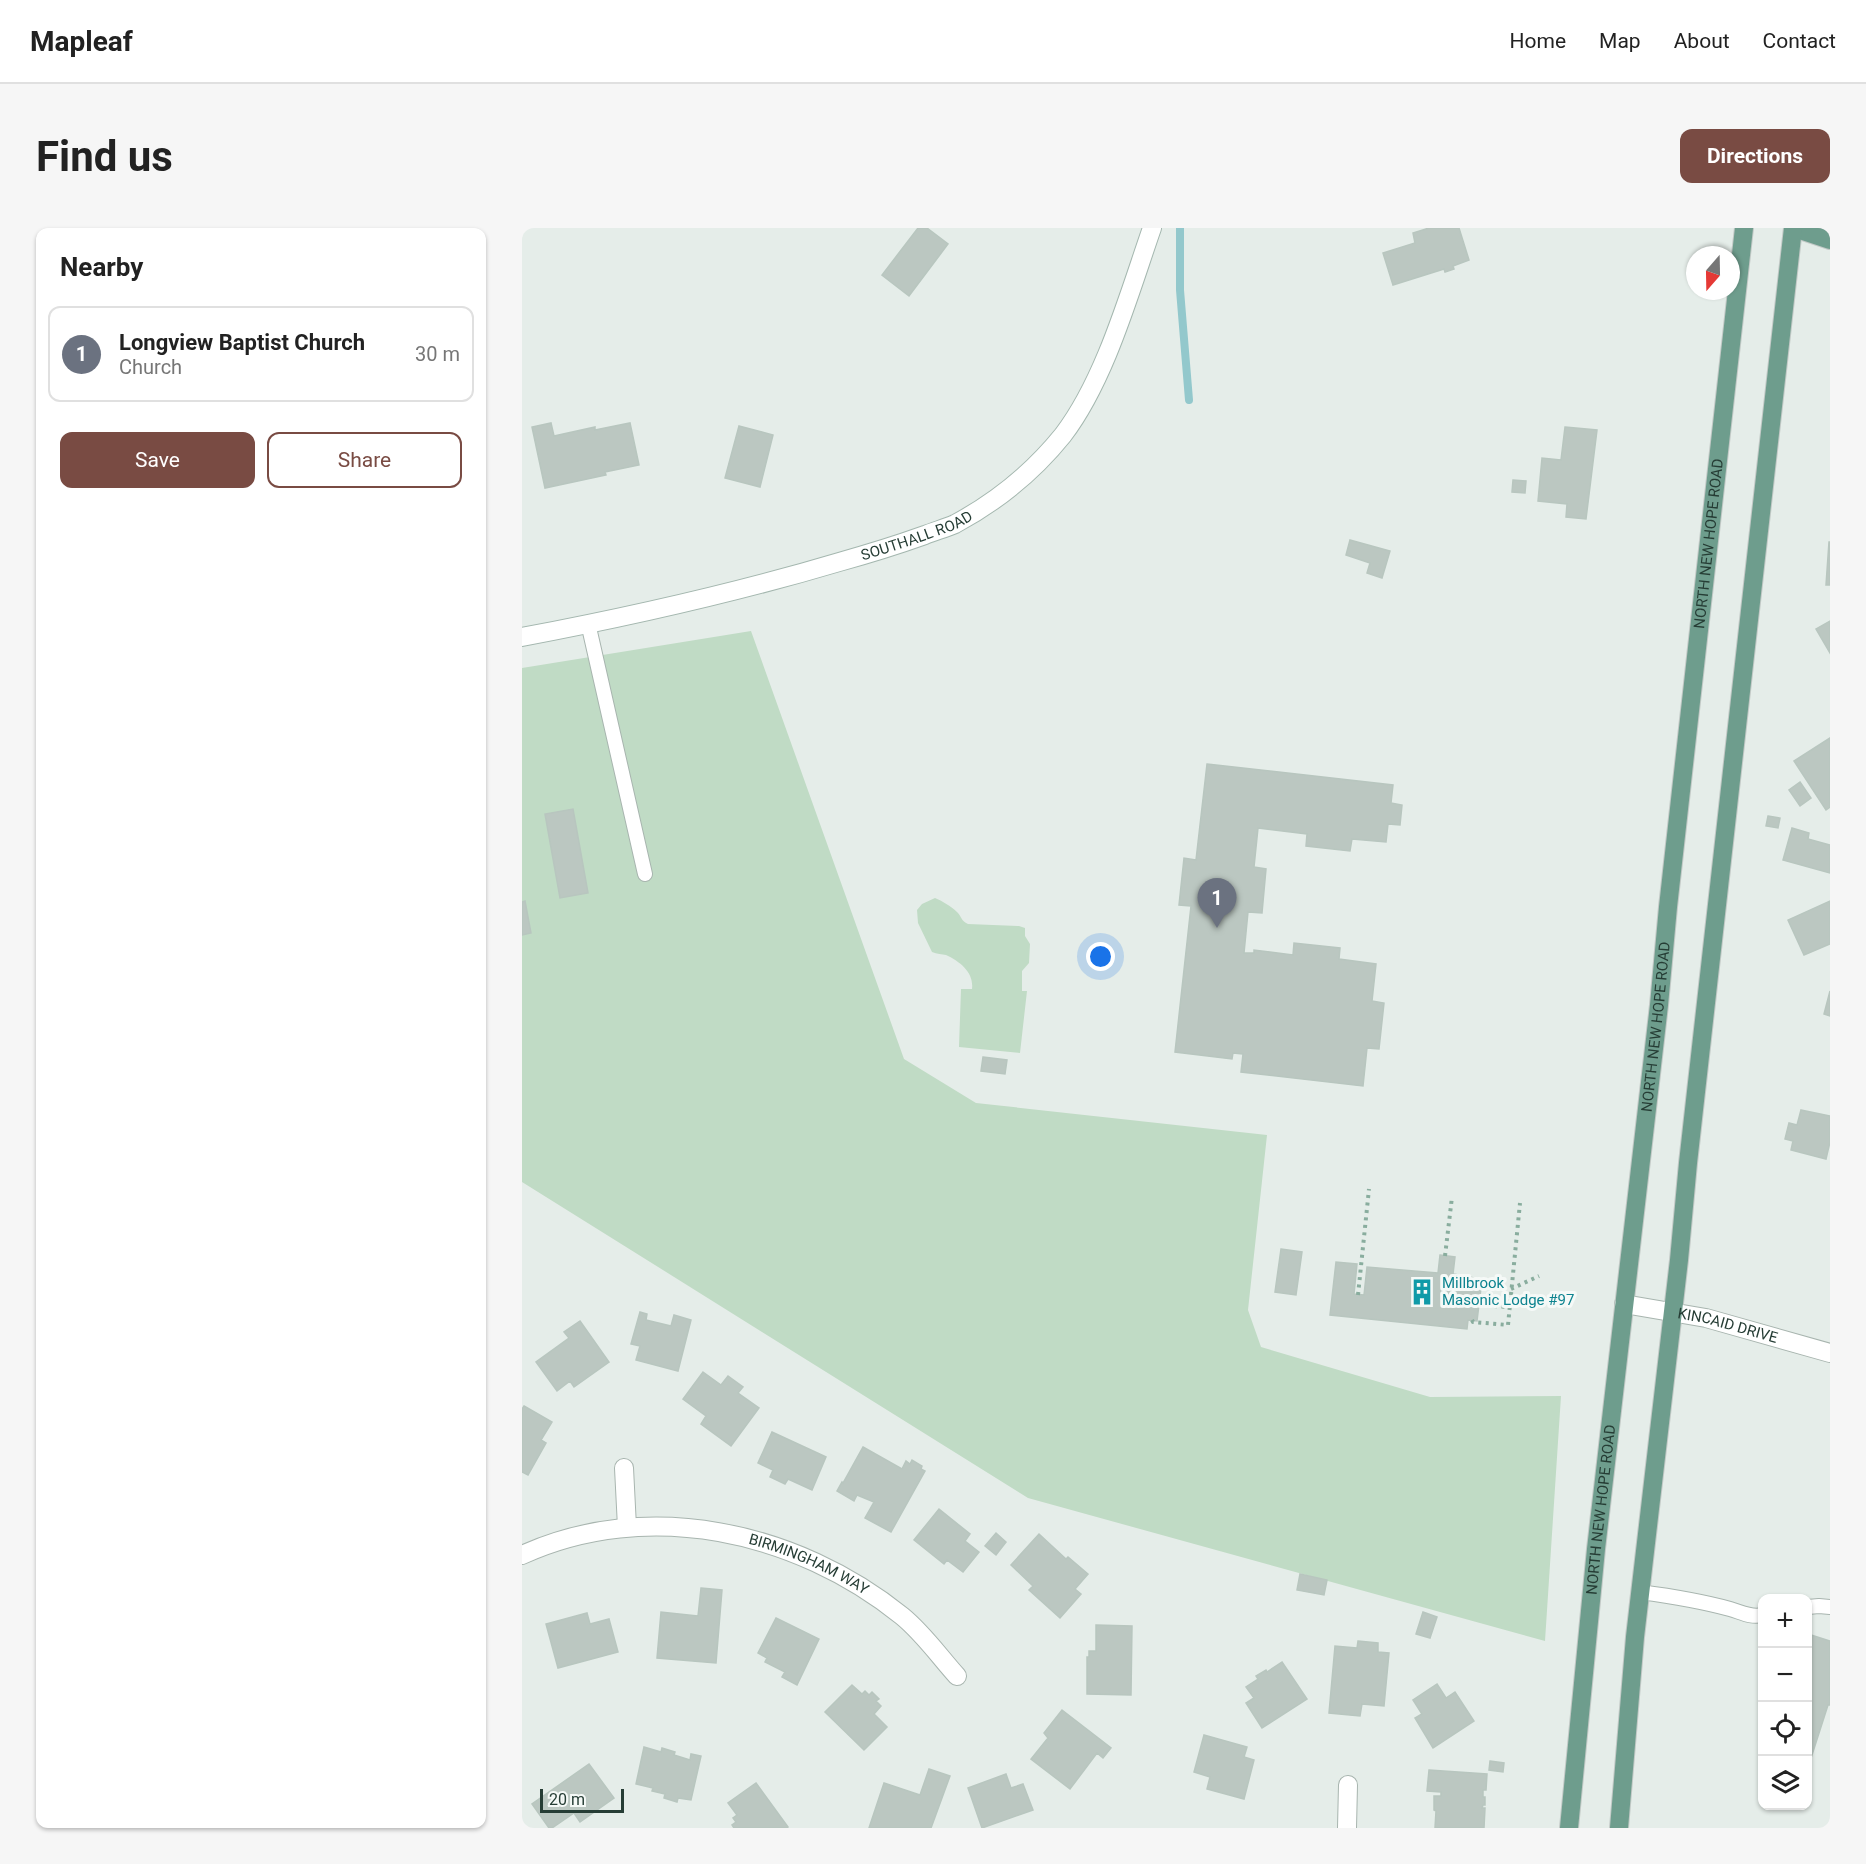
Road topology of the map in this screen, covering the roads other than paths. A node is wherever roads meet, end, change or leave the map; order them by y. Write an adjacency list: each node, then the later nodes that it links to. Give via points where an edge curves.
1 (1152, 228): 5 (street, SOUTHALL ROAD, via 1106,356 1084,402 1040,461 985,506 953,525 899,545 689,601)
2 (1744, 228): 8 (main road, NORTH NEW HOPE ROAD)
3 (1793, 228): 4 (main road); 9 (main road)
4 (1830, 240)
5 (588, 623): 6 (street, SOUTHALL ROAD); 7 (lane)
6 (522, 637)
7 (645, 874)
8 (1624, 1304): 9 (street, KINCAID DRIVE); 21 (main road, NORTH NEW HOPE ROAD)
9 (1672, 1311): 10 (street, KINCAID DRIVE); 14 (main road)
10 (1830, 1353)
11 (624, 1468): 12 (street)
12 (627, 1527): 13 (street, BIRMINGHAM WAY, via 586,1533); 18 (street, BIRMINGHAM WAY, via 664,1525 729,1534 764,1543 848,1577 902,1616)
13 (522, 1555)
14 (1640, 1592): 17 (lane); 22 (main road)
15 (1812, 1607): 16 (lane)
16 (1830, 1607)
17 (1758, 1616)
18 (957, 1676)
19 (1348, 1785): 20 (street)
20 (1347, 1828)
21 (1569, 1828)
22 (1619, 1828)

